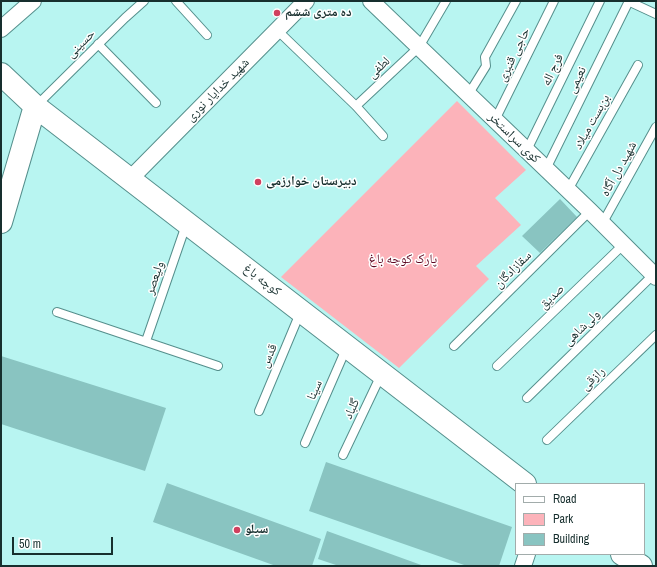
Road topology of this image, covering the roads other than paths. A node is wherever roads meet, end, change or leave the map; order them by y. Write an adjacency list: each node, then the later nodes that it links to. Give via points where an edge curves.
1 (33, 1): 12 (street)
2 (144, 1): 15 (lane, حسینی)
3 (176, 1): 14 (lane)
4 (306, 1): 13 (street, شهید خدایار نوری)
5 (446, 1): 16 (lane, لطفی)
6 (516, 1): 19 (lane, via 485,57 486,66)
7 (554, 1): 23 (lane, حاجی قنبری)
8 (600, 1): 26 (lane, فرج اله)
9 (629, 1): 11 (lane); 27 (lane, نعیمی)
10 (378, 4): 16 (street, کوی سراستخر)
11 (656, 14)
12 (1, 29)
13 (277, 30): 22 (lane); 28 (street, شهید خدایار نوری)
14 (207, 34)
15 (98, 44): 20 (lane); 21 (lane, حسینی)
16 (419, 47): 19 (street, کوی سراستخر); 22 (lane, لطفی)
17 (638, 65): 29 (lane, بن‌بست میلاد)
18 (1, 74): 21 (main road, کوچه باغ)
19 (468, 95): 23 (street, کوی سراستخر)
20 (156, 103)
21 (35, 106): 28 (main road, کوچه باغ); 31 (main road)
22 (356, 106): 25 (lane)
23 (495, 120): 26 (street, کوی سراستخر)
24 (656, 127): 33 (lane, شهید دل آگاه)
25 (383, 136)
26 (527, 150): 27 (street, کوی سراستخر)
27 (546, 169): 29 (street, کوی سراستخر)
28 (130, 179): 32 (main road, کوچه باغ)
29 (568, 190): 30 (street, کوی سراستخر)
30 (590, 211): 33 (street, کوی سراستخر); 41 (lane, سقازادگان)
31 (1, 222)
32 (187, 223): 36 (main road, کوچه باغ); 39 (lane, ولیعصر)
33 (602, 224): 34 (street, کوی سراستخر)
34 (623, 245): 35 (street, کوی سراستخر); 43 (lane, صدیق)
35 (655, 275): 45 (lane, ولی‌شاهی)
36 (301, 311): 40 (main road, کوچه باغ); 46 (lane, قدس)
37 (58, 312): 39 (lane)
38 (656, 335): 47 (lane, رازقی)
39 (146, 341): 42 (lane)
40 (348, 346): 44 (main road, کوچه باغ); 48 (lane, سینا)
41 (454, 346)
42 (218, 366)
43 (497, 366)
44 (382, 373): 49 (lane, گلباد); 50 (main road, کوچه باغ)
45 (527, 398)
46 (259, 411)
47 (547, 440)
48 (305, 443)
49 (344, 455)
50 (524, 483)
51 (527, 555): 53 (street)
52 (624, 555): 54 (main road)
53 (523, 566)
54 (641, 566)

